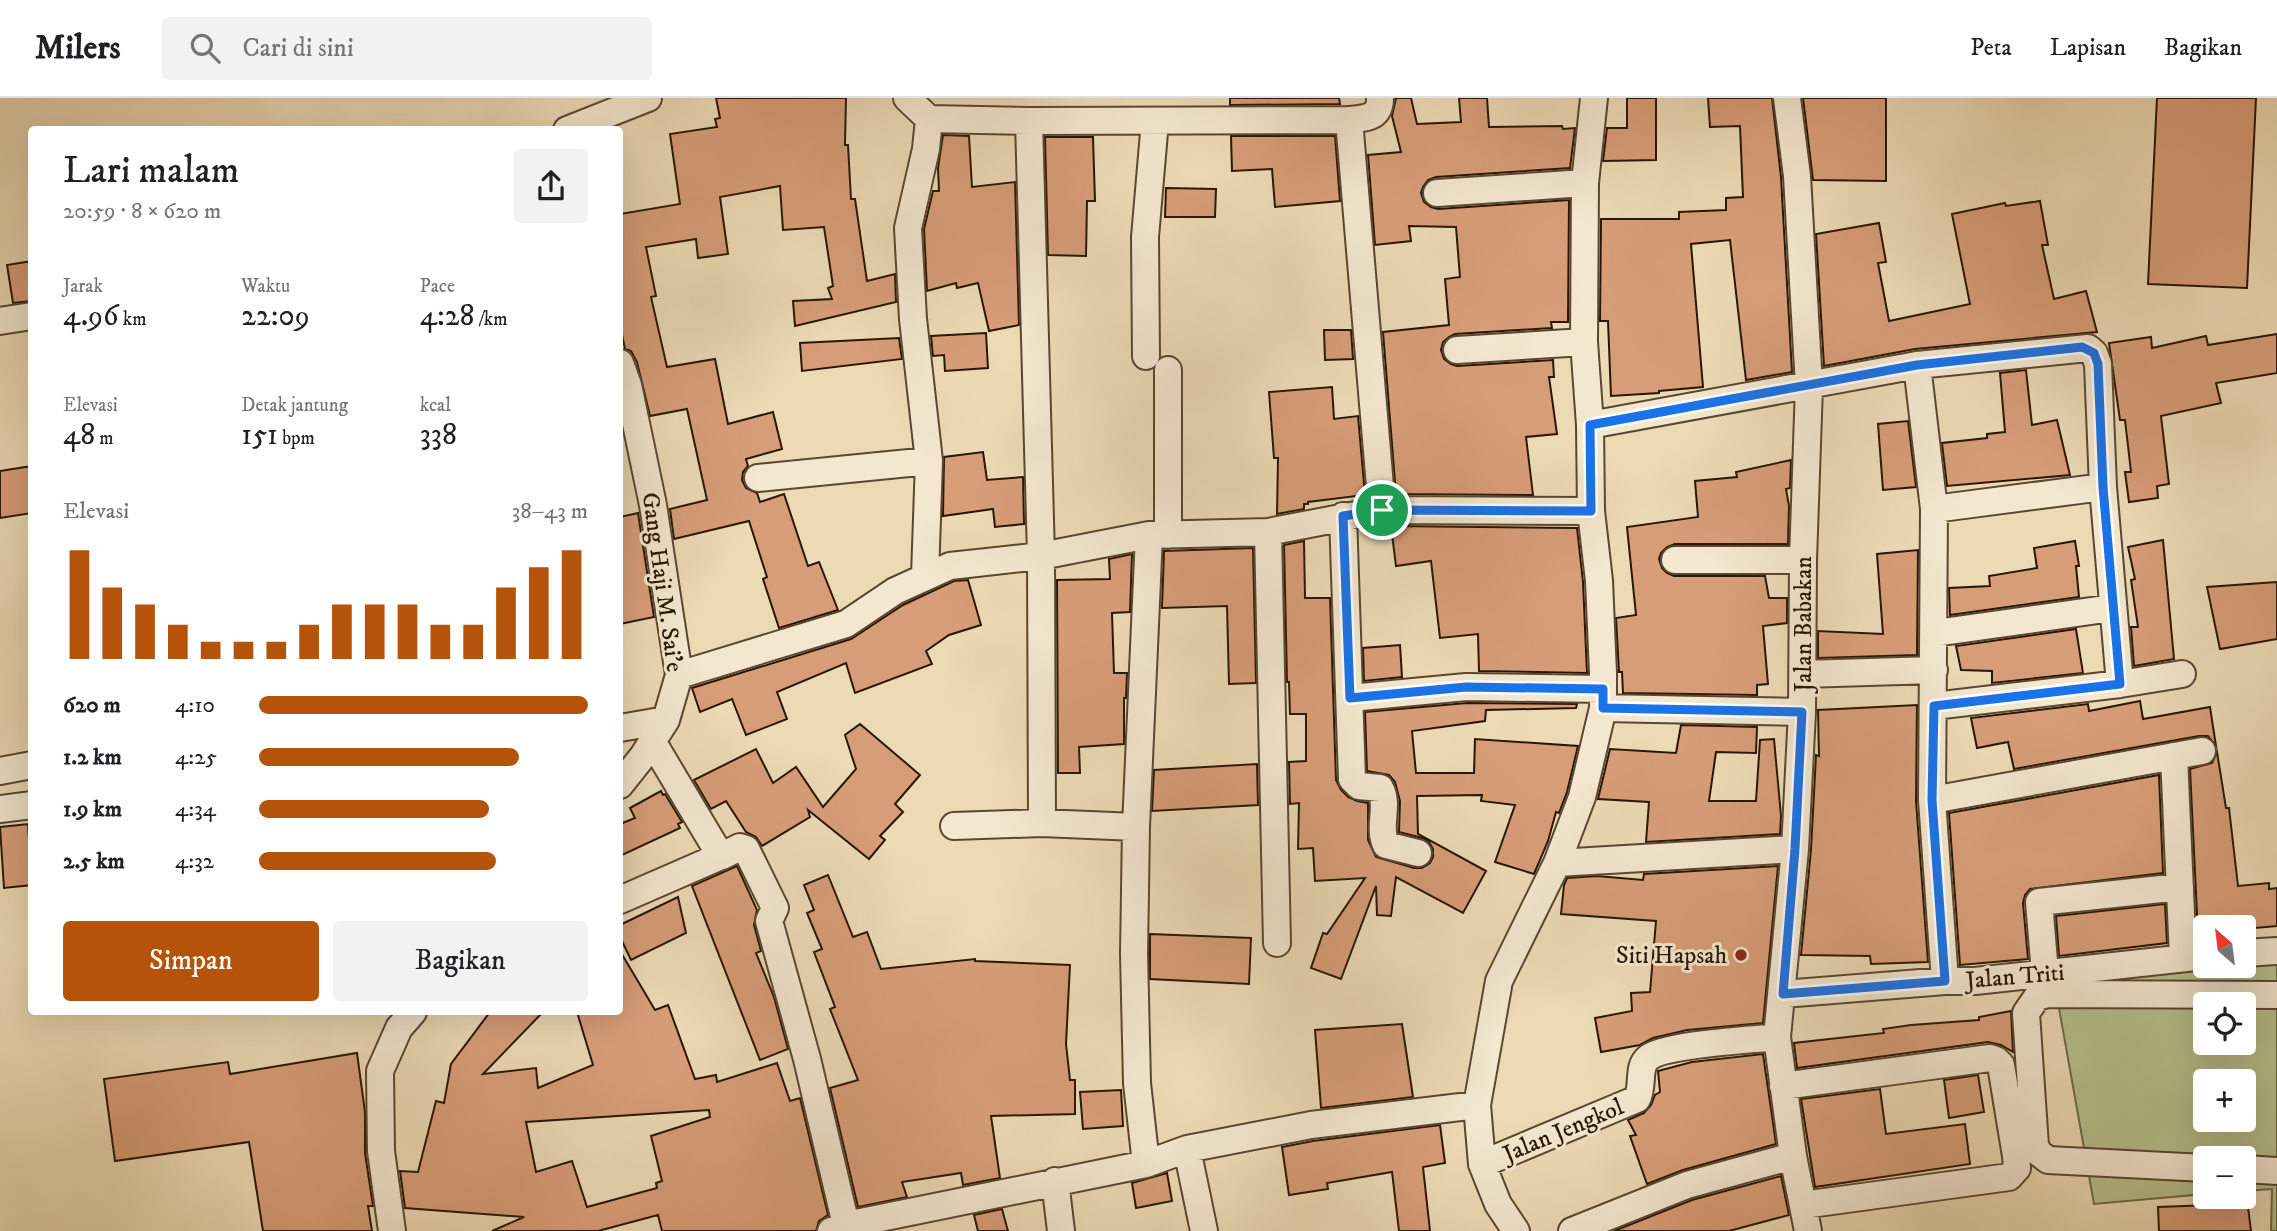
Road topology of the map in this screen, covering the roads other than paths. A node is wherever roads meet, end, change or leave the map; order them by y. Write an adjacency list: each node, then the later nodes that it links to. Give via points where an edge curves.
1 (648, 98): 10 (street)
2 (907, 98): 6 (street)
3 (1380, 98): 7 (street, via 1374,115)
4 (1594, 98): 11 (street)
5 (1787, 98): 19 (street, Jalan Babakan, via 1797,176)
6 (929, 119): 8 (street); 21 (street, via 908,228 912,319)
7 (1349, 120): 9 (street); 25 (street)
8 (1029, 121): 9 (street); 30 (street)
9 (1155, 121): 29 (street, via 1145,237 1157,363)
10 (577, 126)
11 (1585, 183): 12 (street); 15 (street)
12 (1437, 192)
13 (28, 317): 14 (street)
14 (0, 321)
15 (1584, 342): 16 (street); 20 (street)
16 (1457, 350)
17 (1917, 365): 19 (street); 23 (street, via 2088,348 2098,364); 24 (street)
18 (623, 382): 39 (street, Gang Haji M. Sai'e, via 653,505)
19 (1809, 386): 20 (street); 32 (street, Jalan Babakan)
20 (1590, 425): 26 (street)
21 (929, 461): 22 (street); 33 (street)
22 (758, 478)
23 (2103, 487): 24 (street); 34 (street)
24 (1934, 509): 35 (street)
25 (1382, 510): 26 (street); 27 (street)
26 (1591, 511): 42 (street, via 1599,581)
27 (1343, 516): 28 (street); 41 (street)
28 (1268, 532): 29 (street); 64 (street)
29 (1159, 535): 30 (street); 57 (street)
30 (1041, 556): 33 (street, via 950,566); 55 (street)
31 (1675, 560): 32 (street)
32 (1803, 560): 37 (street, Jalan Babakan)
33 (925, 576): 39 (street, via 846,624)
34 (2112, 608): 35 (street); 40 (street)
35 (1935, 633): 36 (street)
36 (1934, 670): 37 (street); 43 (street)
37 (1803, 674): 44 (street, Jalan Babakan)
38 (2182, 674): 40 (street)
39 (679, 675): 46 (street, Gang Haji M. Sai'e)
40 (2120, 684): 43 (street)
41 (1350, 698): 42 (street, via 1466,687); 59 (street, via 1352,779 1359,786 1380,788 1384,795 1382,837 1386,845)
42 (1603, 698): 44 (street); 61 (street, via 1582,797)
43 (1934, 706): 52 (street)
44 (1802, 712): 58 (street, Jalan Babakan)
45 (623, 727): 46 (street)
46 (659, 730): 51 (street); 60 (street)
47 (2202, 751): 48 (street)
48 (2174, 756): 52 (street); 62 (street)
49 (28, 766): 50 (street)
50 (0, 771)
51 (623, 781)
52 (1932, 800): 70 (street)
53 (28, 806): 54 (street)
54 (0, 809)
55 (1042, 823): 56 (street); 57 (street)
56 (954, 826)
57 (1136, 827): 79 (street, via 1137,1083)
58 (1795, 849): 61 (street); 71 (street, Jalan Babakan)
59 (1418, 853)
60 (721, 856): 63 (street); 86 (street, via 740,847 746,849 775,908 769,921 807,1059)
61 (1557, 863): 76 (street, via 1499,981)
62 (2180, 887): 66 (street); 69 (street, via 2039,902)
63 (623, 900)
64 (1277, 943)
65 (2277, 951): 67 (street)
66 (2193, 952)
67 (2256, 952)
68 (2193, 957): 69 (street, Jalan Triti)
69 (2045, 973): 70 (street, Jalan Triti)
70 (1945, 981): 71 (street, Jalan Triti)
71 (1783, 994): 74 (street, Jalan Babakan)
72 (2277, 995): 81 (street, via 2048,994 2037,997 2026,1013 2035,1146 2043,1156 2048,1160)
73 (410, 1015): 87 (street, via 399,1028 380,1071 381,1151)
74 (1777, 1037): 75 (street, Jalan Babakan); 80 (street, Jalan Jengkol, via 1666,1050 1648,1057 1642,1066 1637,1099)
75 (1783, 1086): 78 (street, Jalan Babakan); 85 (street, via 1990,1059 2001,1065 2017,1168 2009,1177)
76 (1476, 1105): 77 (street, via 1311,1125); 80 (street)
77 (1187, 1149): 79 (street); 89 (street)
78 (1793, 1156): 85 (street, Jalan Babakan); 91 (street, via 1687,1185)
79 (1146, 1164): 84 (street)
80 (1482, 1164): 90 (street, via 1498,1204)
81 (2193, 1167)
82 (2256, 1170): 83 (street)
83 (2277, 1171)
84 (1055, 1181): 86 (street); 88 (street)
85 (1807, 1224)
86 (838, 1228)
87 (392, 1231)
88 (1061, 1231)
89 (1204, 1231)
90 (1516, 1231)
91 (1572, 1231)

